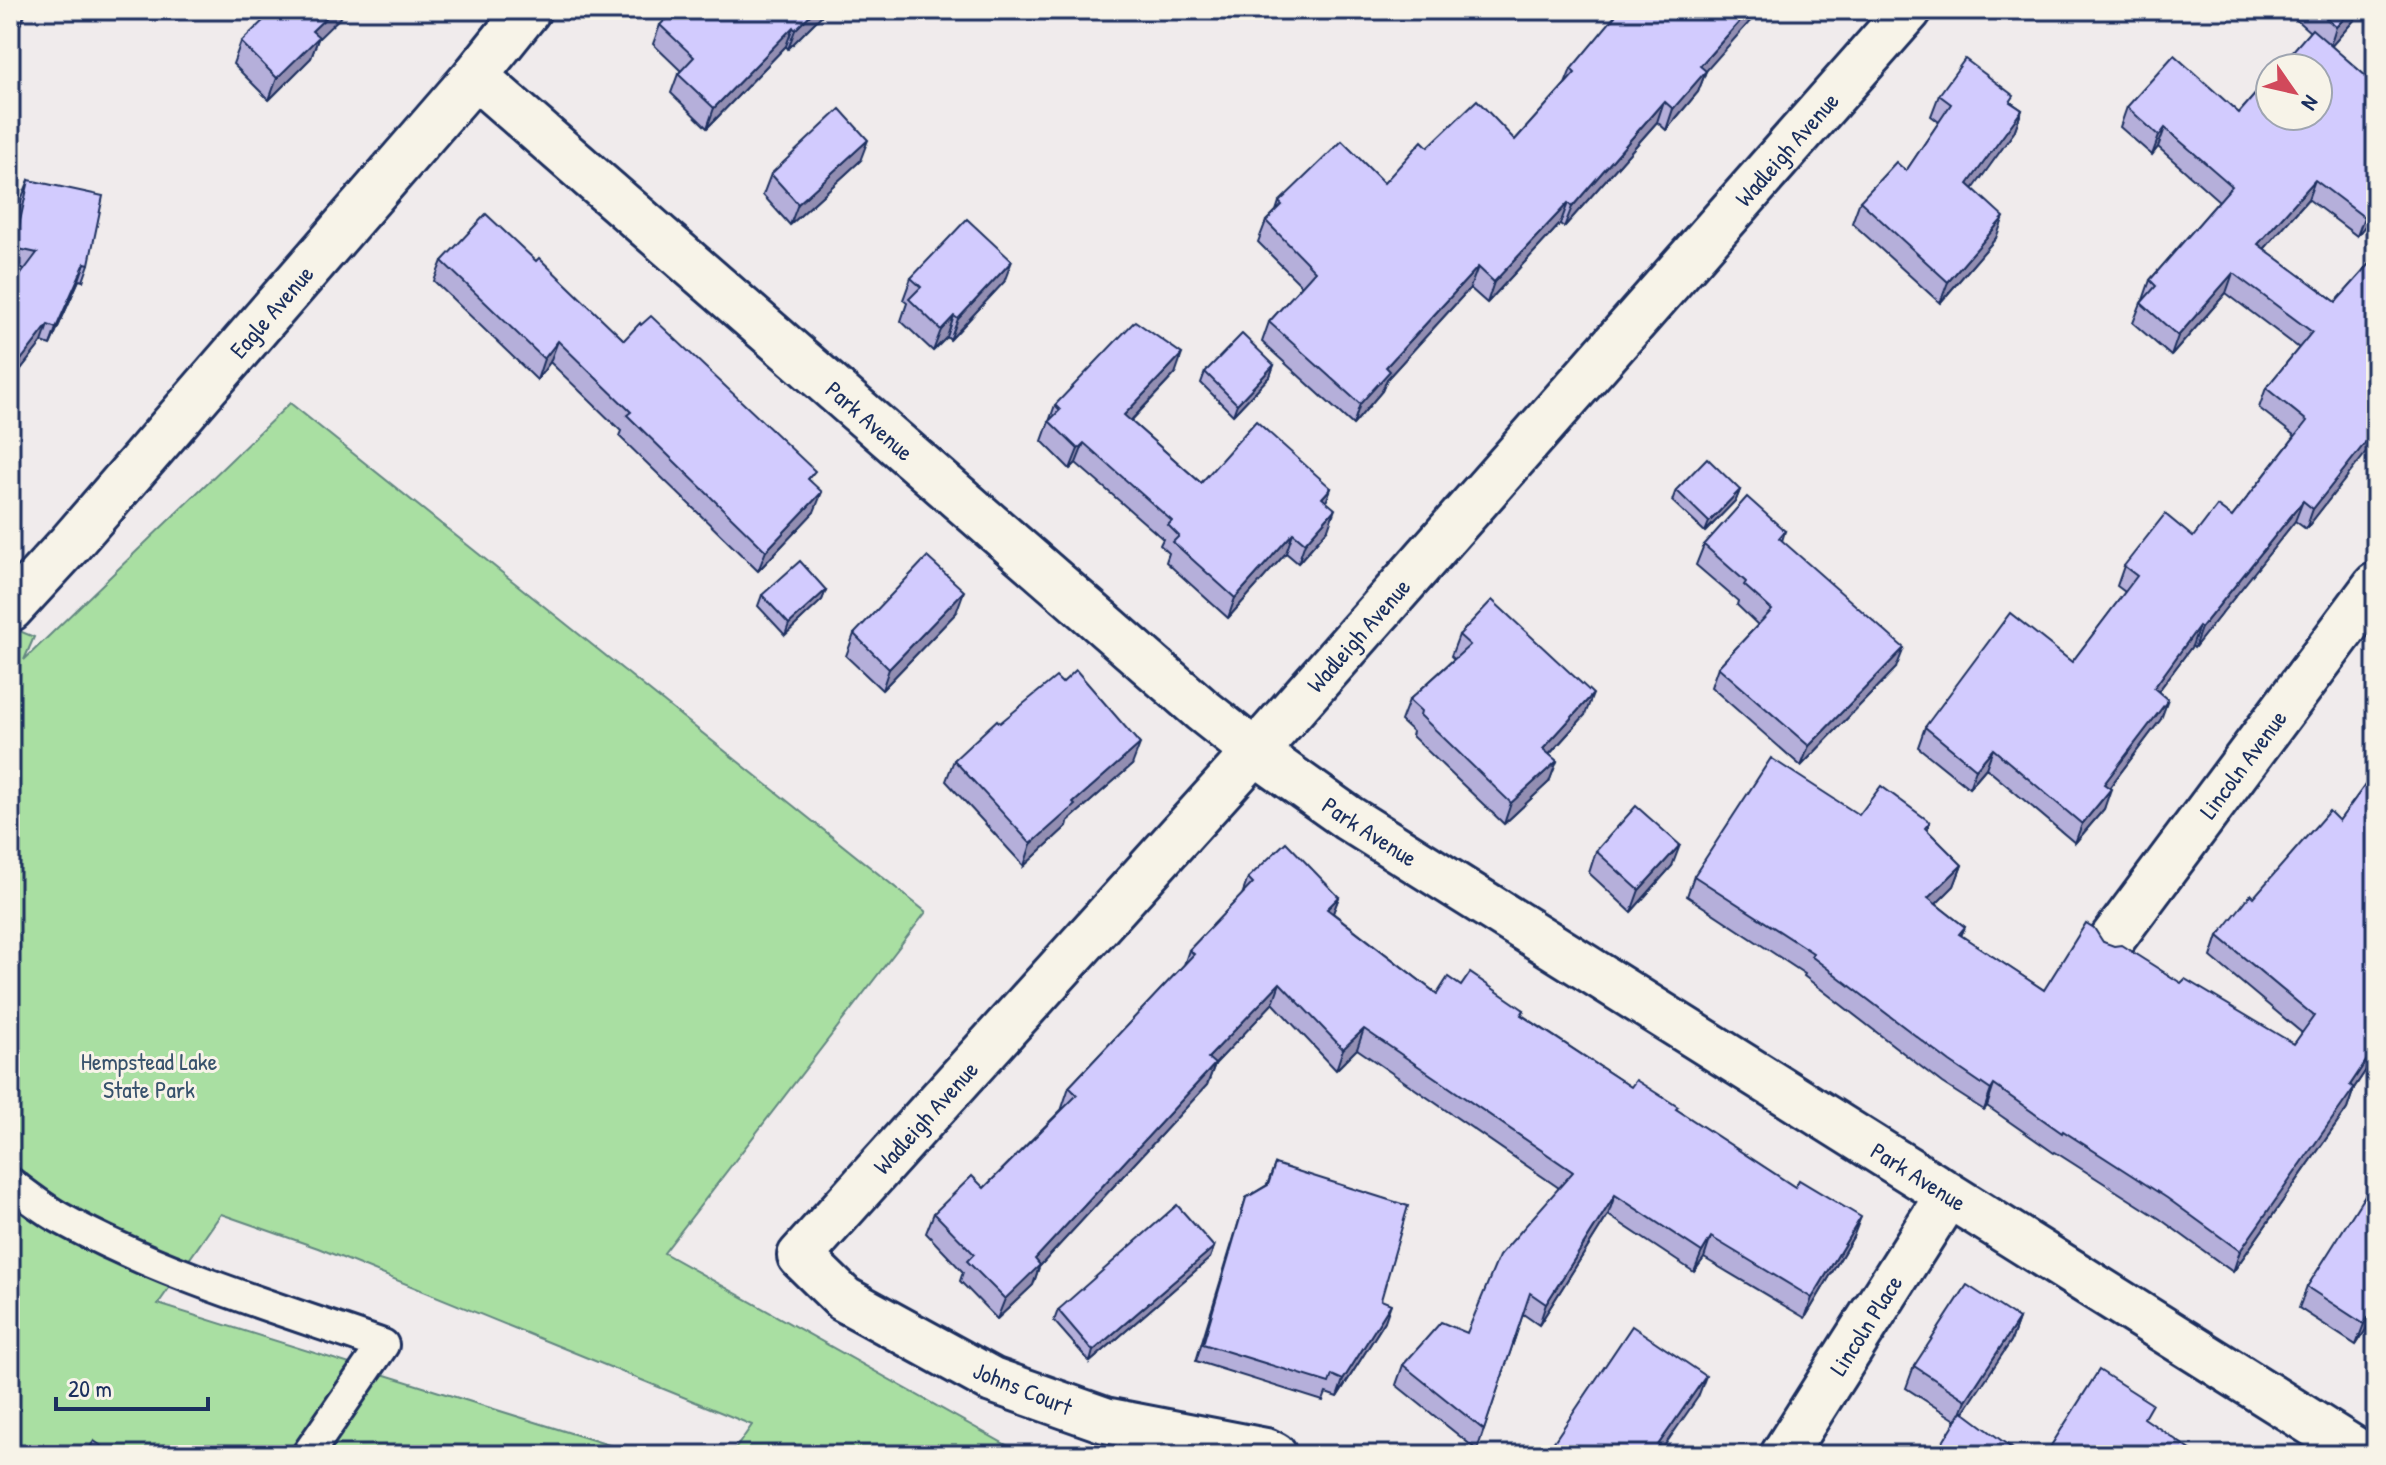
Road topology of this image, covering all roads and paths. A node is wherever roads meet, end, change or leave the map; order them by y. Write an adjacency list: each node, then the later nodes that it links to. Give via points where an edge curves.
1 (528, 10): 3 (street, Eagle Avenue)
2 (1909, 10): 6 (street, Wadleigh Avenue)
3 (475, 76): 5 (street, Eagle Avenue); 6 (street, Park Avenue)
4 (2376, 585): 7 (street, Lincoln Avenue)
5 (10, 609)
6 (1255, 752): 9 (street, Park Avenue, via 1348,818); 10 (street, Wadleigh Avenue)
7 (2110, 942)
8 (10, 1183): 11 (lane, via 58,1217 128,1251 383,1345)
9 (1948, 1195): 13 (street, Lincoln Place); 14 (street, Park Avenue)
10 (800, 1256): 12 (street, Johns Court, via 844,1299 992,1380 1105,1420)
11 (307, 1455)
12 (1274, 1455)
13 (1783, 1455)
14 (2363, 1455)

